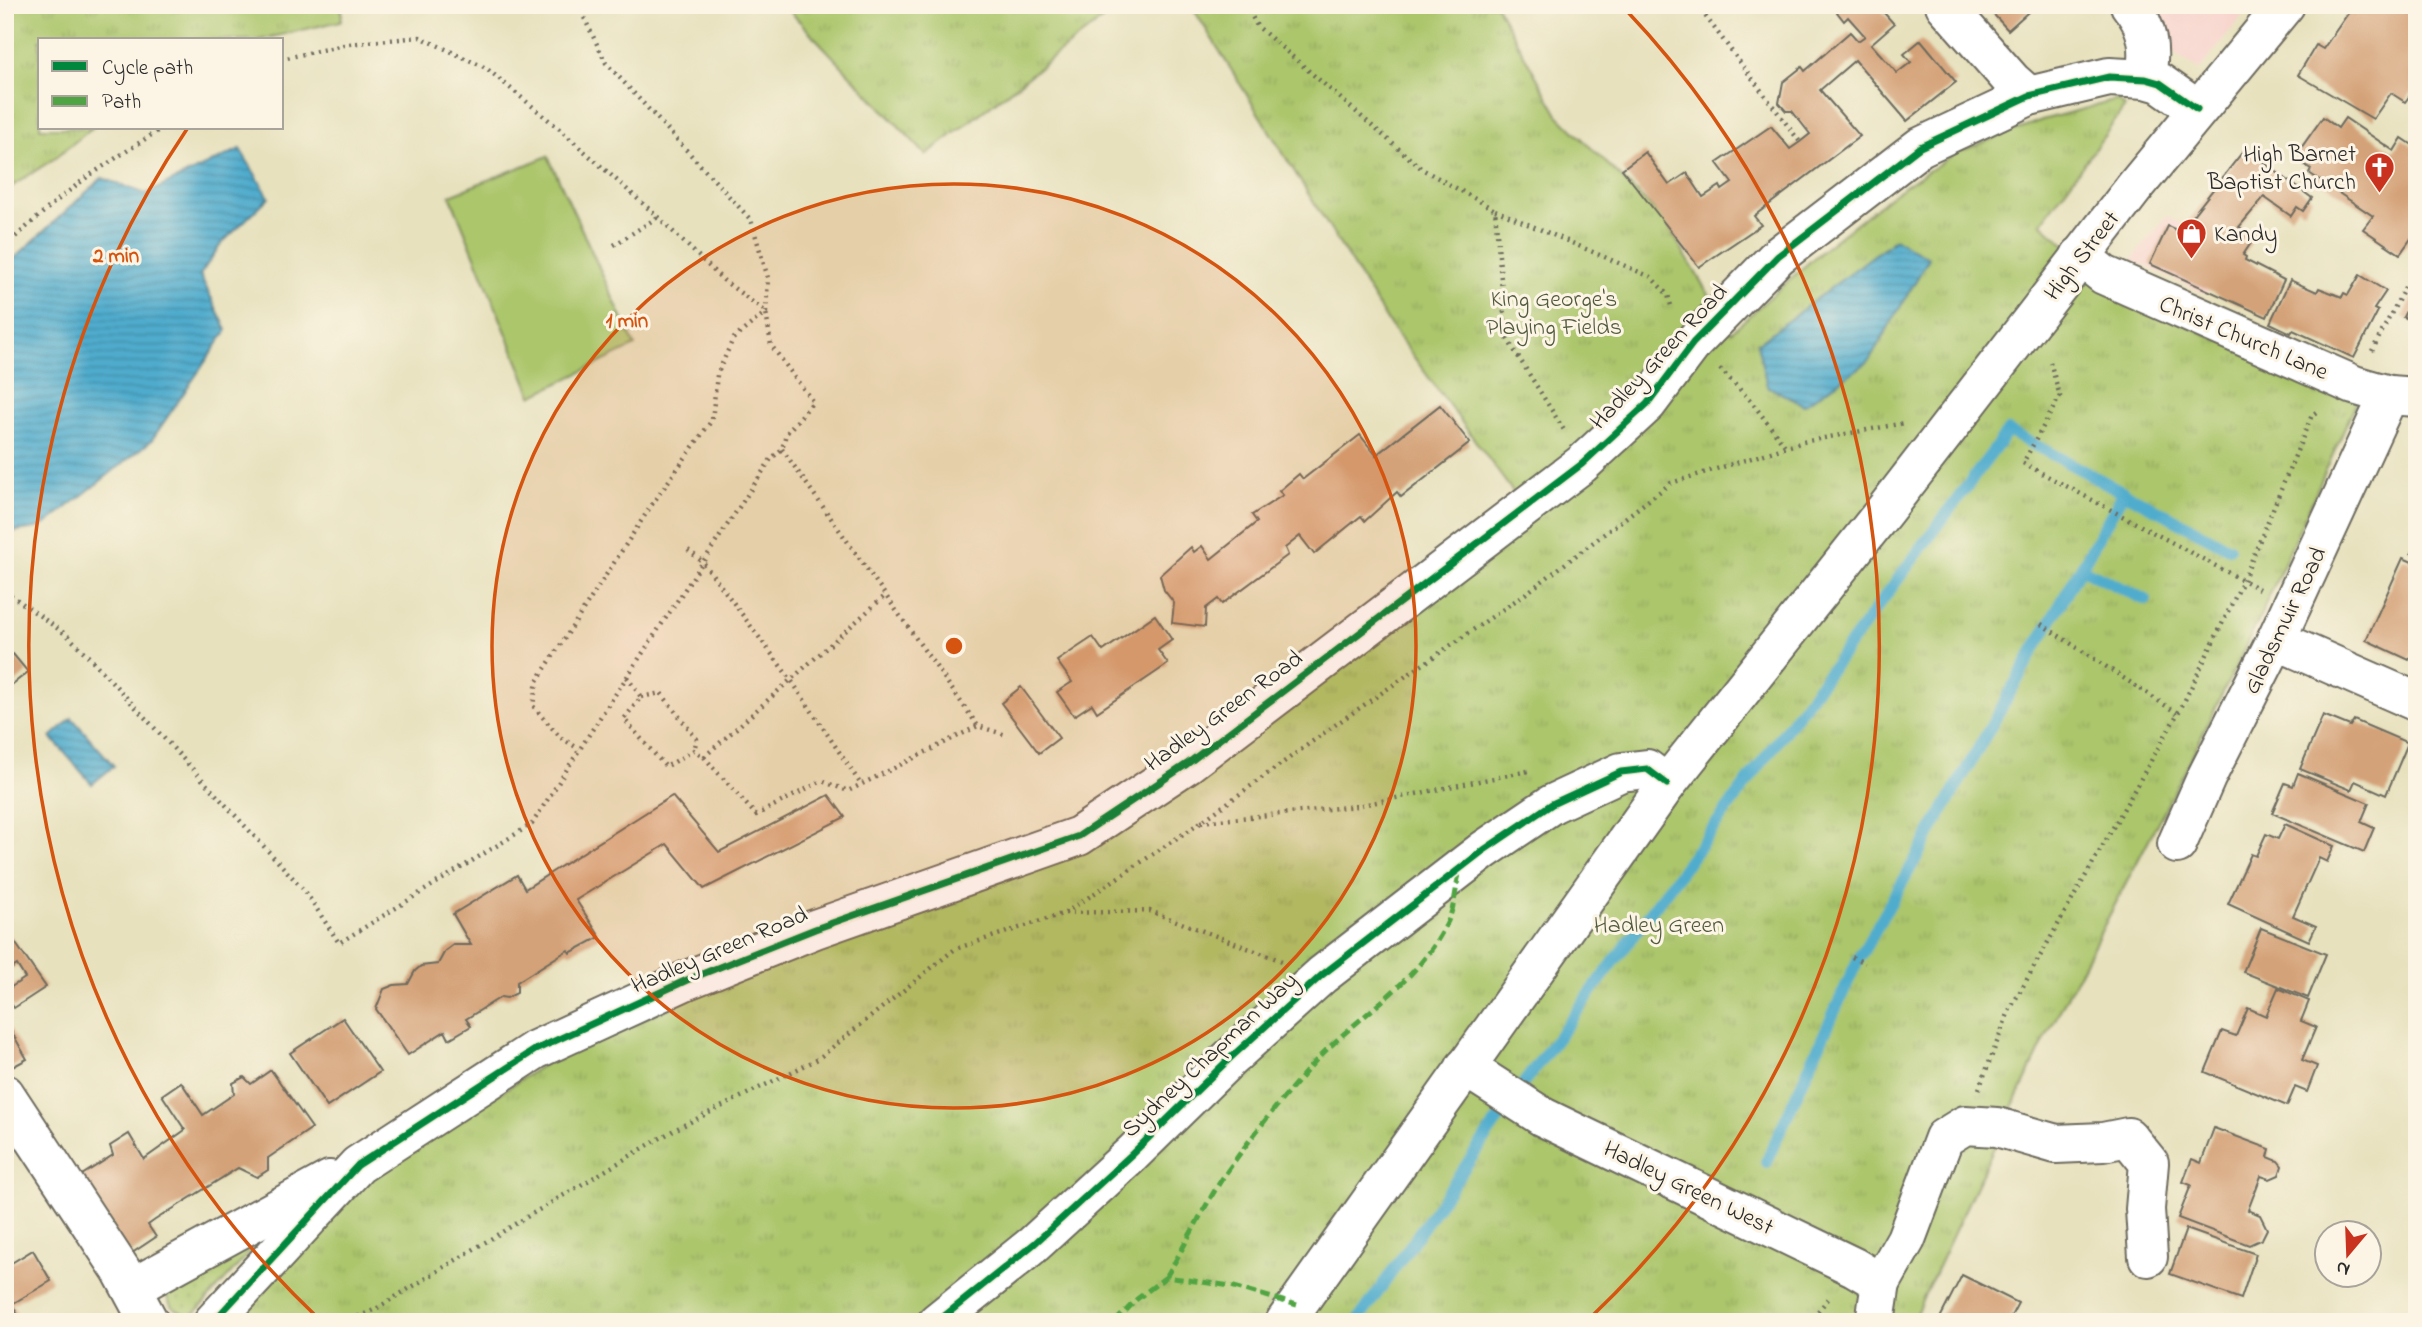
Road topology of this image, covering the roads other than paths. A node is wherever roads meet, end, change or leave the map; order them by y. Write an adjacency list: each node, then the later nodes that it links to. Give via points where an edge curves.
1 (1945, 5): 5 (street)
2 (2130, 5): 4 (street, via 2146,34 2150,53)
3 (2285, 5): 6 (street, High Street)
4 (2146, 79): 5 (street, Hadley Green Road, via 2109,77); 6 (street, Hadley Green Road, via 2161,83)
5 (2029, 96): 15 (street, Hadley Green Road, via 1920,147 1778,256 1693,343 1647,404 1582,464 1187,764 1079,836 815,929 687,980 535,1050)
6 (2197, 109): 7 (street, High Street)
7 (2080, 256): 8 (street, Christ Church Lane, via 2104,275); 11 (street, High Street)
8 (2387, 392): 9 (street, Gladsmuir Road)
9 (2276, 640): 10 (street); 12 (street, Gladsmuir Road)
10 (2417, 702)
11 (1667, 784): 13 (street); 21 (street, Sydney Chapman Way, via 1647,769 1621,772 1552,804 1483,850 1322,975 1034,1244)
12 (2177, 844)
13 (1465, 1068): 17 (street, Hadley Green West, via 1543,1117); 22 (street)
14 (5, 1094): 18 (street)
15 (358, 1165): 18 (street, Hadley Green Road); 20 (street, Hadley Green Road)
16 (2148, 1257): 17 (street, via 2149,1163 2128,1136 2056,1144 1997,1127 1965,1125 1944,1138 1906,1240)
17 (1881, 1283): 23 (street)
18 (132, 1288): 19 (street)
19 (149, 1322)
20 (213, 1322)
21 (937, 1322)
22 (1285, 1322)
23 (1875, 1322)

